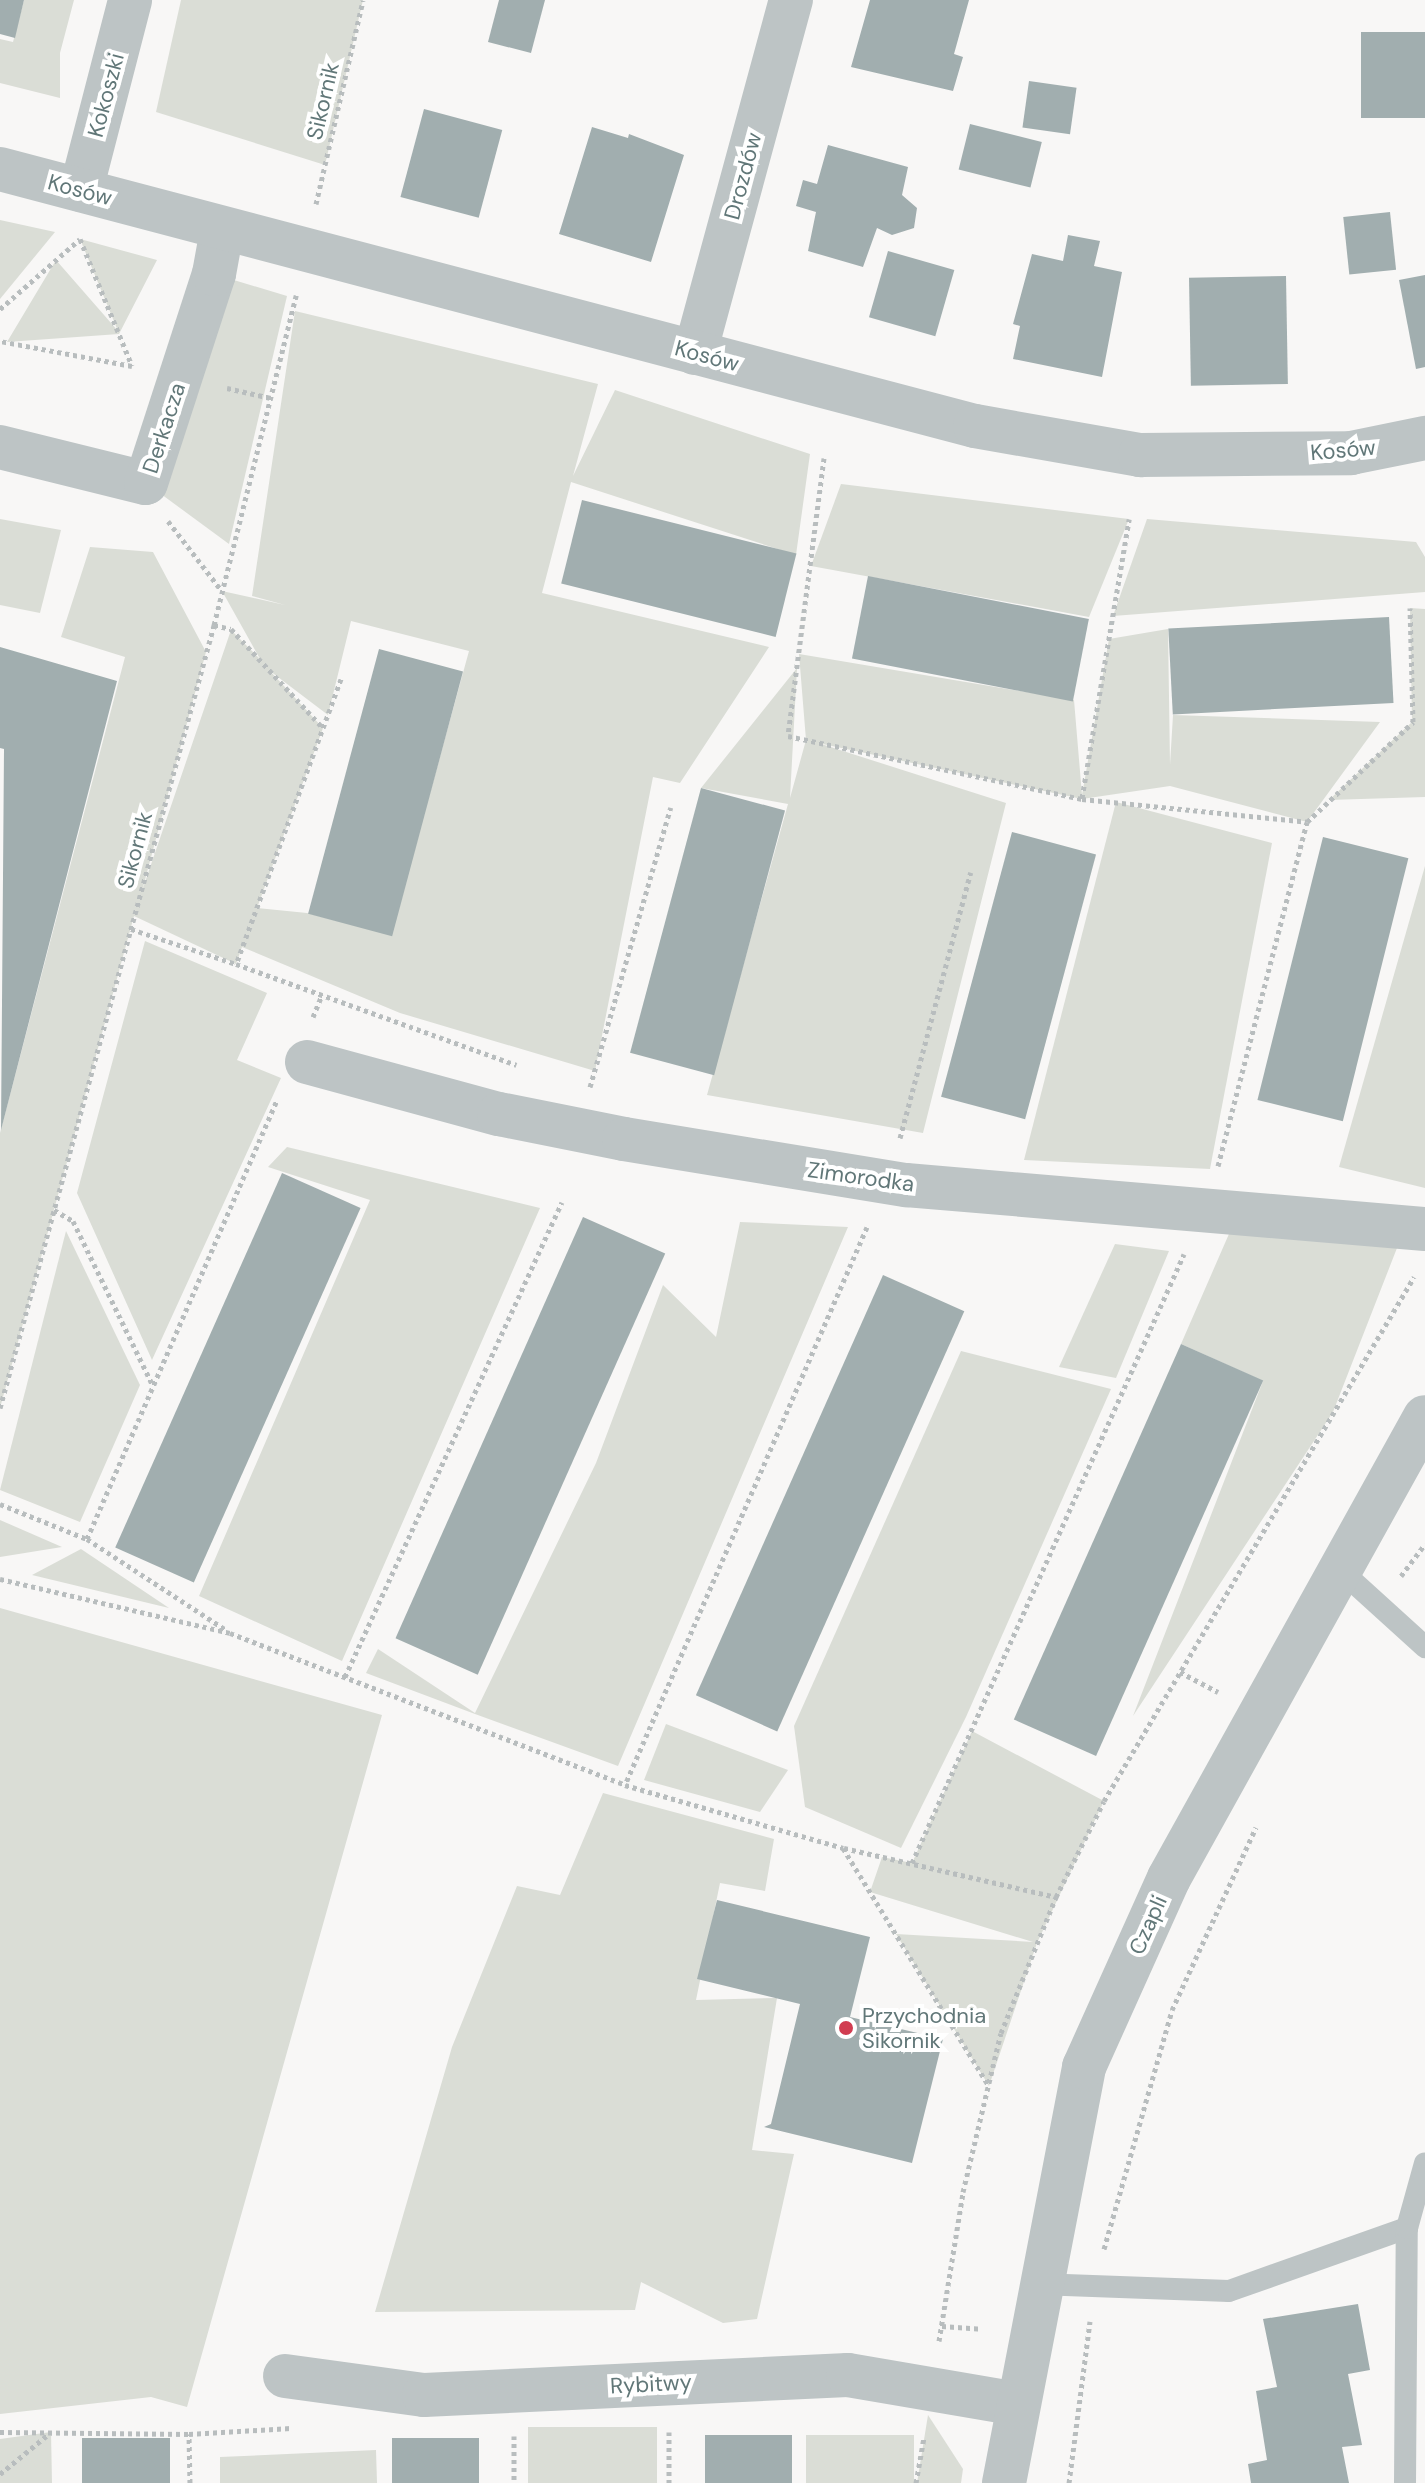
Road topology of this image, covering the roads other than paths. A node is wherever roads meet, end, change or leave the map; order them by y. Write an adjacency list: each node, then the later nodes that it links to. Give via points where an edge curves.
1 (130, 0): 4 (street, Kokoszki)
2 (791, 0): 6 (street, Drozdów)
3 (0, 169): 4 (street, Kosów)
4 (81, 190): 5 (street, Kosów)
5 (222, 230): 6 (street, Kosów); 8 (street, Derkacza, via 214,274 146,483)
6 (695, 353): 7 (street, Kosów, via 975,426 1140,455 1351,453)
7 (1425, 438)
8 (0, 447)
9 (307, 1062): 10 (street, Zimorodka, via 499,1114 906,1185)
10 (1422, 1250)
11 (1425, 1417): 12 (street, Czapli)
12 (1338, 1568): 13 (lane); 16 (street, Czapli, via 1169,1878 1084,2067)
13 (1425, 1647)
14 (1425, 2163): 15 (lane)
15 (1407, 2228): 16 (lane, via 1229,2291); 20 (lane)
16 (1038, 2284): 18 (street, Czapli)
17 (285, 2376): 18 (street, Rybitwy, via 424,2395 848,2375)
18 (1017, 2404): 19 (street, Czapli)
19 (1004, 2483)
20 (1405, 2483)

